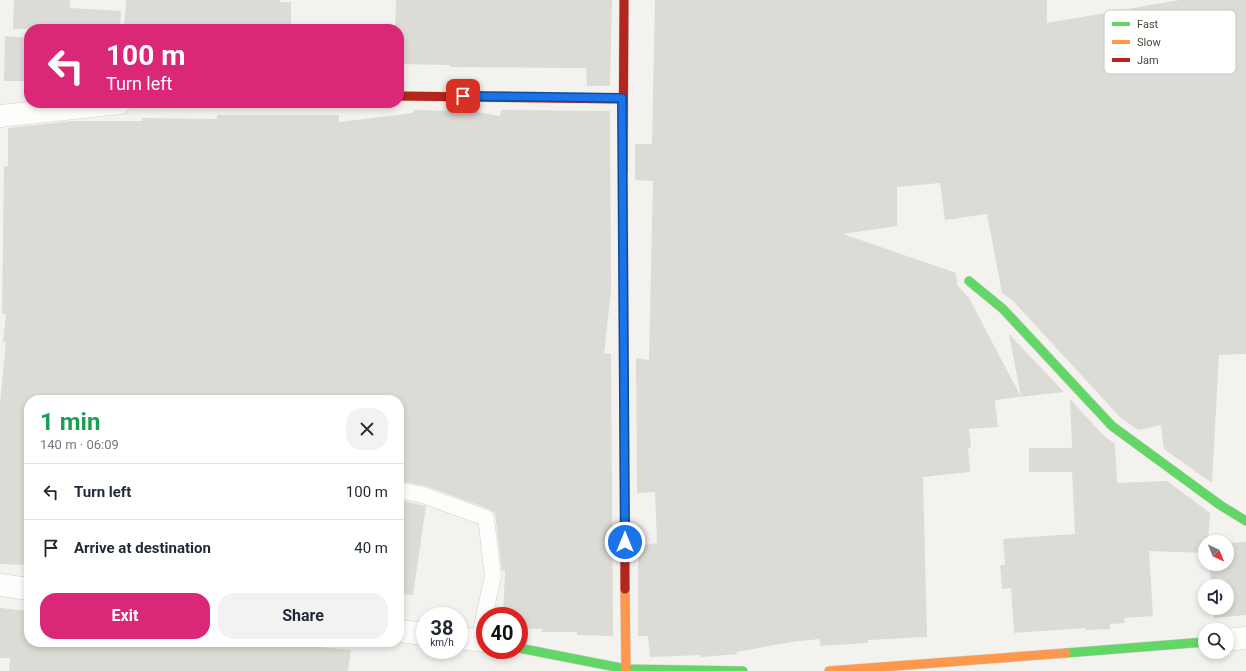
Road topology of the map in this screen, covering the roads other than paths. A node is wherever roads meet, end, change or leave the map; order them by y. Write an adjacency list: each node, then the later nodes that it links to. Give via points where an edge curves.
1 (624, 0): 3 (street)
2 (404, 96): 3 (street)
3 (622, 98): 18 (street)
4 (74, 108): 5 (street)
5 (0, 116)
6 (970, 281): 8 (street, via 1003,309 1112,426)
7 (404, 491): 14 (lane, via 486,518 493,576)
8 (1246, 521)
9 (0, 585): 10 (street)
10 (24, 588)
11 (404, 632): 12 (street)
12 (416, 633)
13 (1246, 638): 15 (street)
14 (474, 639)
15 (1234, 639)
16 (1198, 643): 20 (street)
17 (528, 650): 18 (street)
18 (626, 670): 19 (street)
19 (743, 671)
20 (829, 671)

